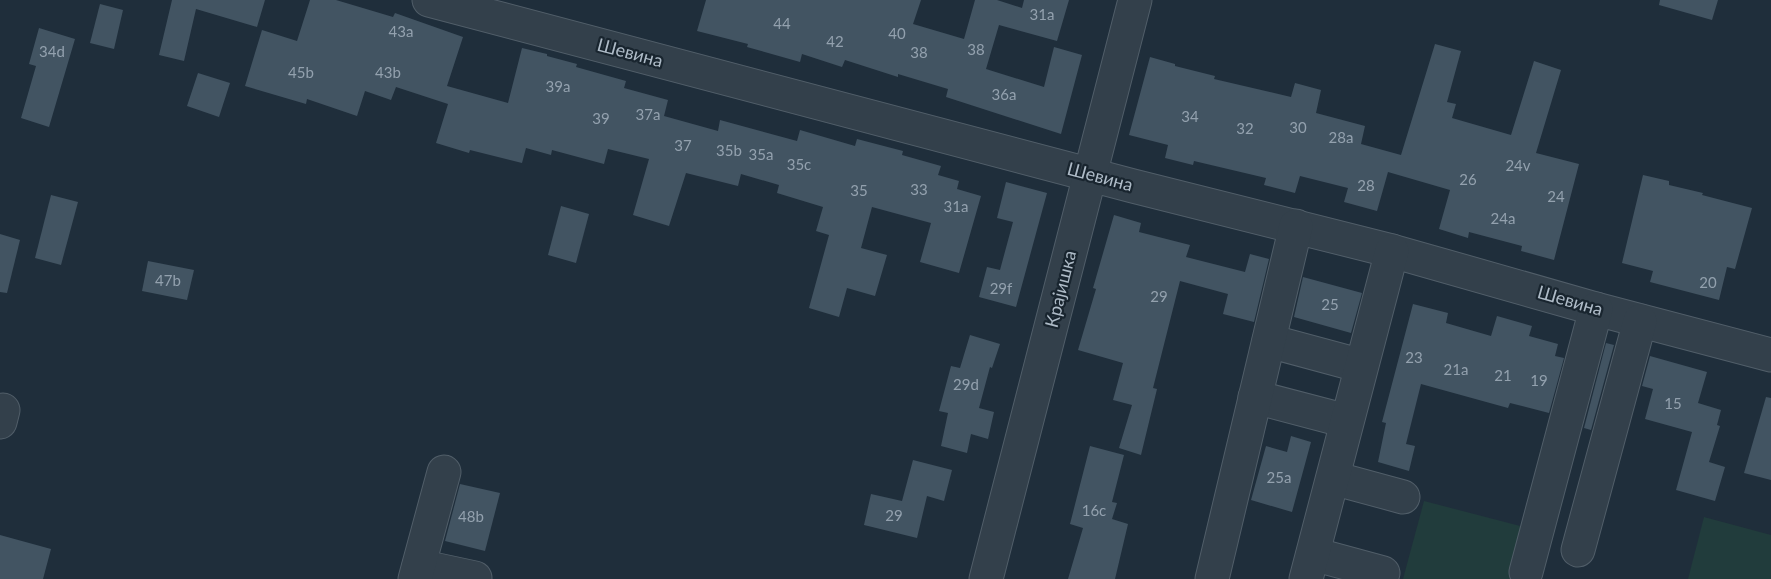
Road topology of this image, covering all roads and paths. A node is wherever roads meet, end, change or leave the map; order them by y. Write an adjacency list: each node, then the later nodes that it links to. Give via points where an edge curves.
1 (429, 0): 3 (street, Шевина)
2 (1135, 0): 3 (street, Крајишка)
3 (1090, 174): 4 (street, Шевина); 22 (street, Крајишка)
4 (1296, 226): 5 (street, Шевина); 8 (street)
5 (1392, 251): 6 (street, Шевина); 14 (street)
6 (1596, 309): 7 (street, Шевина); 18 (street)
7 (1640, 321): 9 (street, Шевина); 16 (street)
8 (1269, 341): 10 (street); 11 (street)
9 (1771, 355)
10 (1347, 362)
11 (1255, 397): 12 (street); 23 (street)
12 (1335, 418)
13 (444, 472): 19 (street)
14 (1333, 478): 15 (street); 17 (street)
15 (1403, 497)
16 (1578, 550)
17 (1309, 567): 20 (street)
18 (1526, 572)
19 (417, 573): 21 (street)
20 (1383, 573)
21 (475, 578)
22 (986, 579)
23 (1212, 579)

